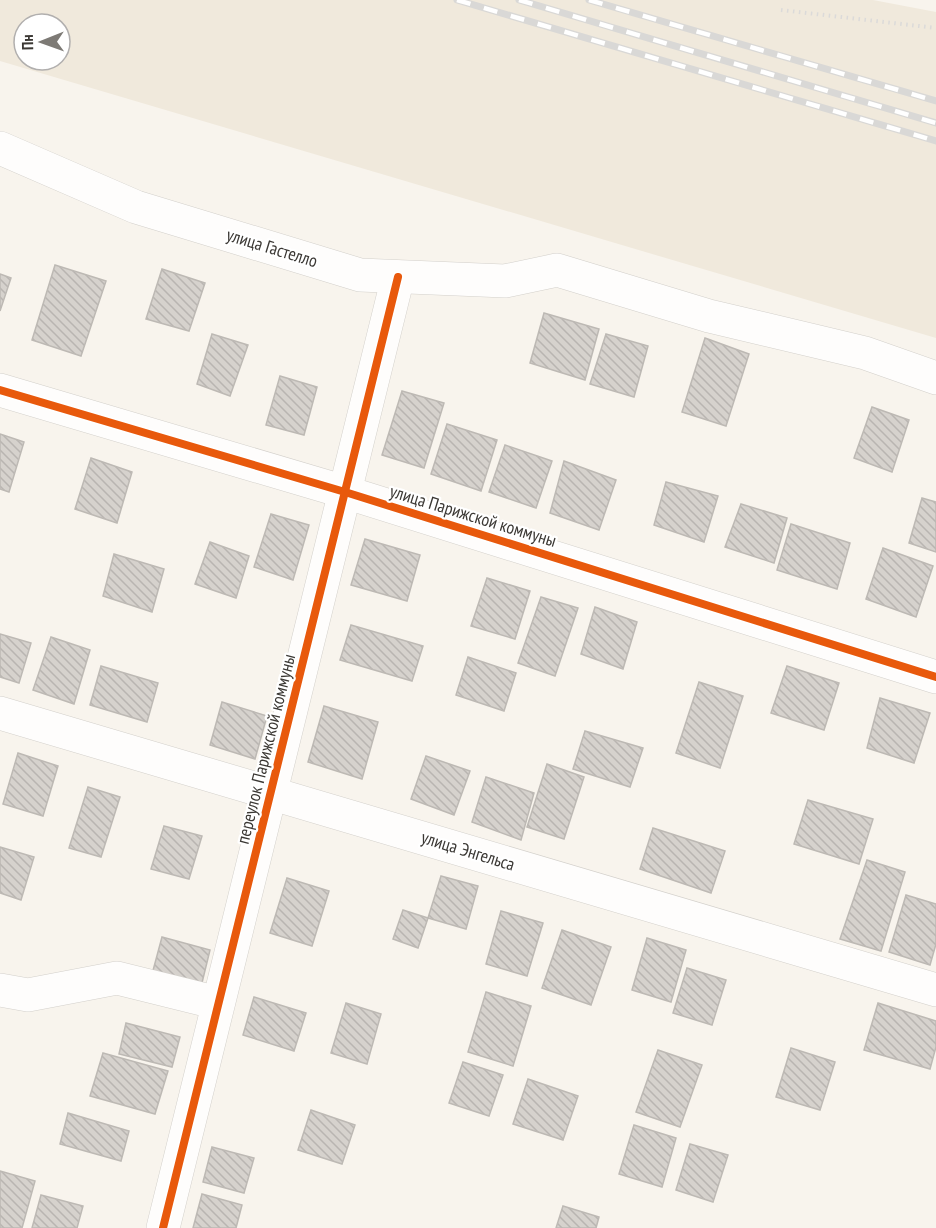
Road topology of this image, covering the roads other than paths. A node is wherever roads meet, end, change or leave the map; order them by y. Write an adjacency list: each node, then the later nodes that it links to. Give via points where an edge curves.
1 (0, 148): 2 (street, улица Гастелло, via 136,207 360,275)
2 (398, 277): 3 (street, улица Гастелло, via 505,281 557,270 709,316 865,353); 5 (street, переулок Парижской коммуны)
3 (936, 378)
4 (0, 390): 5 (street, улица Парижской коммуны)
5 (345, 492): 6 (street, улица Парижской коммуны); 8 (street, переулок Парижской коммуны)
6 (936, 677)
7 (0, 713): 8 (street, улица Энгельса)
8 (271, 792): 10 (street, улица Энгельса); 11 (street, переулок Парижской коммуны)
9 (0, 990): 11 (street, via 28,995 117,978)
10 (936, 990)
11 (218, 1003): 12 (street, переулок Парижской коммуны)
12 (163, 1228)

